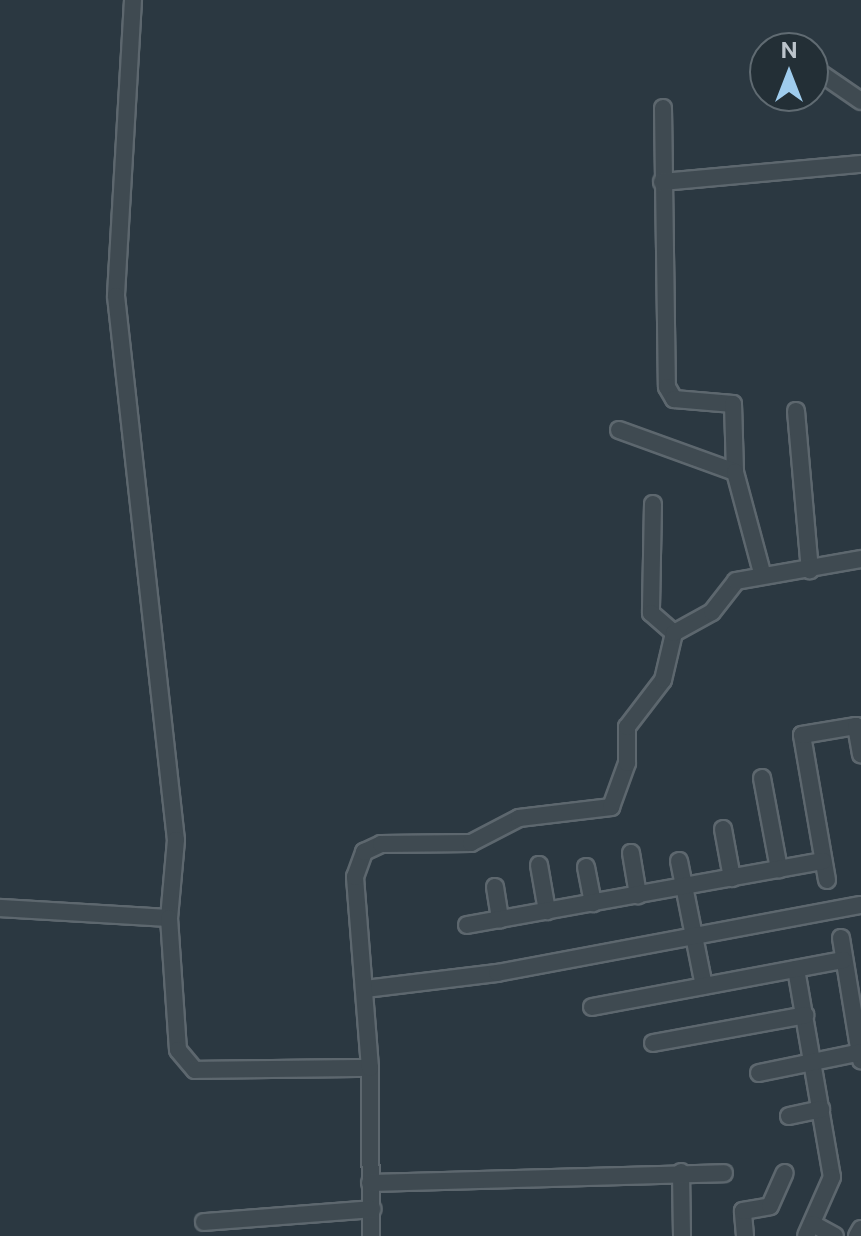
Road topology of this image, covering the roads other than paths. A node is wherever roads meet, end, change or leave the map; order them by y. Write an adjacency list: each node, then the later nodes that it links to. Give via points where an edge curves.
1 (133, 0): 33 (street, via 116,296 176,840)
2 (829, 79): 3 (street)
3 (861, 101)
4 (663, 108): 6 (street)
5 (861, 164): 6 (street)
6 (662, 182): 9 (street, via 667,387 674,399 733,404)
7 (796, 411): 12 (street)
8 (619, 430): 9 (street)
9 (735, 472): 13 (street)
10 (653, 504): 14 (street, via 651,613)
11 (861, 559): 12 (street)
12 (810, 570): 13 (street)
13 (762, 573): 14 (street, via 736,581 712,612)
14 (674, 633): 41 (street, via 663,680 627,727 616,804 519,818 471,843 381,844 364,852 355,877)
15 (861, 755): 20 (street, via 856,726 802,735)
16 (762, 778): 23 (street)
17 (723, 829): 24 (street)
18 (631, 853): 28 (street)
19 (679, 861): 26 (street)
20 (823, 861): 23 (street); 25 (street)
21 (539, 865): 32 (street)
22 (586, 867): 29 (street)
23 (779, 869): 24 (street)
24 (732, 878): 26 (street)
25 (827, 880)
26 (684, 886): 28 (street); 36 (street)
27 (495, 887): 34 (street)
28 (638, 895): 29 (street)
29 (593, 903): 32 (street)
30 (861, 905): 36 (street)
31 (0, 908): 33 (street)
32 (547, 911): 34 (street)
33 (169, 918): 47 (street, via 178,1050 188,1065 205,1072)
34 (500, 920): 35 (street)
35 (467, 925)
36 (693, 936): 40 (street); 41 (street, via 497,973)
37 (841, 938): 38 (street)
38 (844, 960): 39 (street); 45 (street)
39 (796, 969): 40 (street); 43 (street)
40 (704, 986): 42 (street)
41 (365, 989): 47 (street)
42 (592, 1007)
43 (805, 1015): 44 (street); 46 (street)
44 (653, 1043)
45 (861, 1055): 46 (street)
46 (813, 1062): 48 (street); 49 (street)
47 (370, 1068): 54 (street)
48 (759, 1073)
49 (821, 1109): 50 (street); 58 (street, via 832,1177)
50 (789, 1116)
51 (681, 1172): 52 (street); 54 (street); 60 (street)
52 (724, 1173)
53 (785, 1173): 61 (street, via 770,1206 743,1211)
54 (370, 1183): 55 (street)
55 (372, 1209): 56 (street); 59 (street)
56 (204, 1222)
57 (861, 1229): 63 (street)
58 (809, 1230): 62 (street)
59 (371, 1236)
60 (682, 1236)
61 (745, 1236)
62 (835, 1236)
63 (857, 1236)

